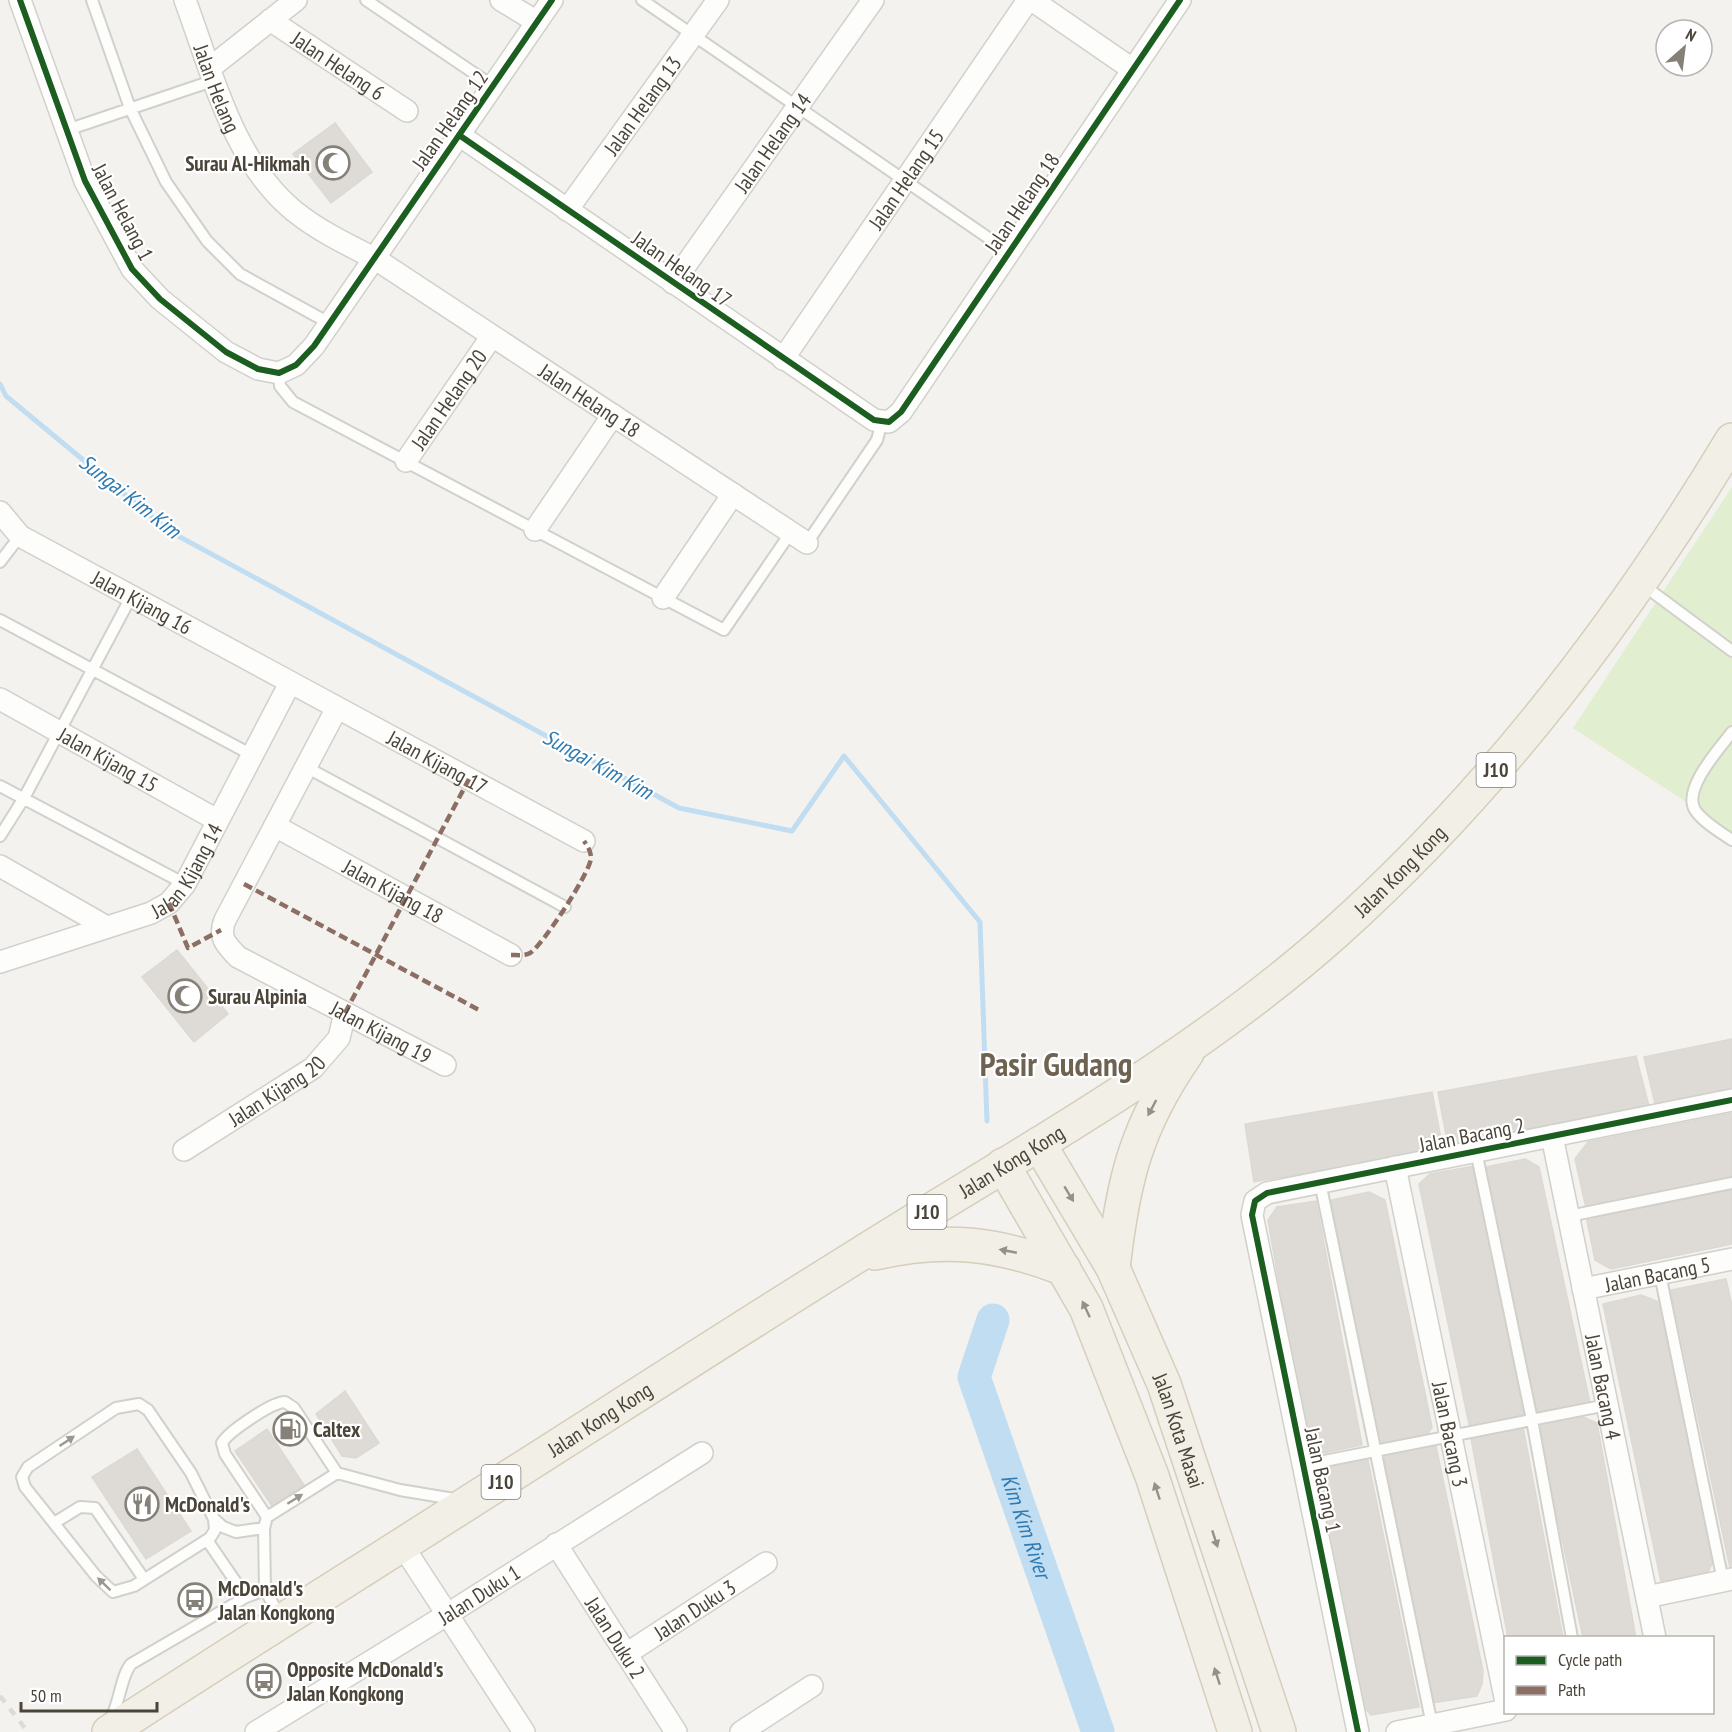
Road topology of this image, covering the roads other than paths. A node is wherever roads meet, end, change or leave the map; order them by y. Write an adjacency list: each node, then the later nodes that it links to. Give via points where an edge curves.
1 (20, 0): 22 (street, Jalan Helang 1)
2 (92, 0): 20 (lane)
3 (185, 0): 17 (street, Jalan Helang)
4 (296, 0): 13 (street)
5 (366, 0): 18 (lane)
6 (501, 0): 14 (street)
7 (552, 0): 14 (street, Jalan Helang 12)
8 (642, 0): 15 (lane)
9 (718, 0): 15 (street, Jalan Helang 13)
10 (873, 0): 19 (street, Jalan Helang 14)
11 (1030, 0): 16 (street); 24 (street, Jalan Helang 15)
12 (1172, 3): 16 (street, Jalan Helang 18)
13 (270, 20): 17 (street); 21 (street, Jalan Helang 6)
14 (537, 22): 18 (street, Jalan Helang 12)
15 (693, 35): 19 (lane); 25 (street, Jalan Helang 13)
16 (1132, 69): 26 (street, Jalan Helang 18)
17 (212, 74): 20 (lane); 27 (street, Jalan Helang, via 232,127 262,177 292,210)
18 (493, 87): 23 (street, Jalan Helang 12)
19 (798, 106): 24 (lane); 28 (street, Jalan Helang 14)
20 (130, 108): 22 (lane); 29 (lane, via 166,182 207,241 240,274)
21 (407, 111)
22 (67, 130): 32 (street, Jalan Helang 1, via 85,180 132,269 160,299 226,351 258,369)
23 (459, 135): 25 (street, Jalan Helang 17); 27 (street, Jalan Helang 12)
24 (905, 180): 26 (lane); 31 (street, Jalan Helang 15)
25 (567, 210): 28 (street, Jalan Helang 17)
26 (1009, 252): 34 (street, Jalan Helang 18, via 901,412)
27 (374, 258): 29 (street, Jalan Helang 12); 30 (street, Jalan Helang 18)
28 (673, 283): 31 (street, Jalan Helang 17)
29 (329, 323): 32 (street, Jalan Helang 12, via 296,365)
30 (492, 336): 33 (street, Jalan Helang 18); 36 (street, Jalan Helang 20)
31 (783, 359): 34 (street, Jalan Helang 17, via 874,420)
32 (279, 373): 36 (lane, via 280,387 293,402)
33 (613, 415): 37 (street, Jalan Helang 18); 39 (street)
34 (885, 421): 41 (lane, via 877,440)
35 (1732, 440): 43 (main road, Jalan Kong Kong / J10)
36 (406, 461): 39 (lane)
37 (733, 494): 41 (street, Jalan Helang 18); 45 (street)
38 (0, 512): 40 (street, Jalan Kijang 16)
39 (535, 530): 45 (lane)
40 (20, 536): 42 (lane); 44 (street, Jalan Kijang 16)
41 (799, 538): 45 (lane, via 724,630)
42 (0, 562)
43 (1640, 583): 47 (lane); 70 (main road, Jalan Kong Kong / J10, via 1523,740 1429,843 1334,934)
44 (131, 597): 48 (lane); 49 (street, Jalan Kijang 16)
45 (663, 598)
46 (0, 620): 48 (lane)
47 (1732, 651)
48 (93, 670): 52 (lane); 54 (lane)
49 (290, 683): 51 (street, Jalan Kijang 17); 54 (street, Jalan Kijang 14)
50 (0, 699): 52 (street, Jalan Kijang 15)
51 (337, 708): 55 (street); 62 (street, Jalan Kijang 17)
52 (60, 732): 57 (lane); 58 (street, Jalan Kijang 15)
53 (1732, 732): 61 (lane, via 1700,775 1692,795 1694,809)
54 (252, 755): 58 (street, Jalan Kijang 14)
55 (306, 767): 59 (street); 65 (lane)
56 (0, 786): 57 (lane)
57 (24, 798): 60 (lane); 64 (lane)
58 (217, 820): 64 (street, Jalan Kijang 14)
59 (275, 826): 67 (street, Jalan Kijang 18); 69 (street, Jalan Kijang 19, via 221,930 225,944 238,957)
60 (0, 836)
61 (1732, 840)
62 (584, 841)
63 (3, 870): 66 (street)
64 (185, 884): 66 (street, Jalan Kijang 14, via 162,908)
65 (565, 907)
66 (105, 926): 68 (street, Jalan Kijang 14)
67 (512, 955)
68 (0, 962)
69 (345, 1013): 71 (street, Jalan Kijang 19); 75 (street, Jalan Kijang 20, via 339,1038 313,1068)
70 (1195, 1041): 74 (main road, Jalan Kong Kong / J10); 85 (main road, one-way to 85, via 1147,1117 1118,1225)
71 (445, 1065)
72 (1732, 1100): 73 (street, Jalan Bacang 2)
73 (1552, 1136): 76 (street, Jalan Bacang 2); 81 (street, Jalan Bacang 4)
74 (1039, 1144): 77 (main road, Jalan Kong Kong / J10); 85 (main road, Jalan Kota Masai, one-way to 85)
75 (184, 1150)
76 (1476, 1151): 78 (street, Jalan Bacang 2); 90 (lane)
77 (1003, 1165): 83 (main road, Jalan Kong Kong / J10); 86 (main road, Jalan Kota Masai)
78 (1395, 1167): 79 (street, Jalan Bacang 2); 91 (street, Jalan Bacang 3)
79 (1320, 1182): 82 (street, Jalan Bacang 2, via 1260,1196 1252,1208); 92 (lane)
80 (1732, 1183): 81 (lane)
81 (1569, 1216): 88 (street, Jalan Bacang 4)
82 (1256, 1234): 94 (street, Jalan Bacang 1)
83 (852, 1259): 86 (main road, one-way to 83, via 1029,1255 942,1243 915,1244); 96 (main road, Jalan Kong Kong / J10)
84 (1732, 1259): 87 (street, Jalan Bacang 5)
85 (1113, 1268): 125 (main road, Jalan Kota Masai, one-way to 125, via 1164,1384)
86 (1064, 1269): 124 (main road, Jalan Kota Masai, one-way to 86, via 1152,1476 1086,1308)
87 (1660, 1274): 88 (street, Jalan Bacang 5); 105 (lane)
88 (1583, 1288): 89 (street, Jalan Bacang 4)
89 (1607, 1405): 90 (lane); 108 (street, Jalan Bacang 4)
90 (1532, 1420): 91 (lane); 111 (lane)
91 (1451, 1436): 92 (lane); 115 (street, Jalan Bacang 3)
92 (1375, 1451): 94 (lane); 117 (lane)
93 (702, 1453): 101 (street, Jalan Duku 1)
94 (1304, 1465): 126 (street, Jalan Bacang 1)
95 (337, 1473): 96 (lane, via 400,1490); 98 (lane, one-way to 95); 98 (lane, via 294,1408 285,1402 275,1404 228,1435 222,1443 225,1454)
96 (470, 1502): 102 (main road, Jalan Kong Kong / J10)
97 (214, 1519): 98 (lane, via 236,1532); 99 (lane, one-way to 97, via 25,1487 24,1472 116,1408 134,1404 148,1410 191,1473); 100 (lane, via 215,1530)
98 (265, 1522): 106 (lane)
99 (54, 1523): 104 (lane, one-way to 99, via 122,1591 109,1591); 104 (lane, via 80,1507 95,1508)
100 (207, 1540): 104 (lane); 107 (lane)
101 (556, 1544): 109 (street, Jalan Duku 1); 113 (street, Jalan Duku 2)
102 (402, 1545): 109 (street); 110 (main road, Jalan Kong Kong / J10)
103 (766, 1563): 113 (street, Jalan Duku 3)
104 (144, 1579)
105 (1728, 1580): 108 (street)
106 (265, 1590): 107 (lane); 110 (lane)
107 (246, 1597): 118 (lane, via 131,1664 124,1674 120,1700)
108 (1647, 1597): 112 (street, Jalan Bacang 4)
109 (448, 1614): 120 (street, Jalan Duku 1); 121 (street)
110 (283, 1621): 119 (main road, Jalan Kong Kong / J10)
111 (1572, 1636)
112 (1655, 1636)
113 (626, 1654): 122 (street, Jalan Duku 2)
114 (812, 1686): 123 (street)
115 (1504, 1692)
116 (1504, 1710): 117 (street)
117 (1432, 1725): 127 (street)
118 (104, 1732)
119 (110, 1732)
120 (256, 1732)
121 (524, 1732)
122 (676, 1732)
123 (741, 1732)
124 (1235, 1732)
125 (1280, 1732)
126 (1358, 1732)
127 (1397, 1732)

